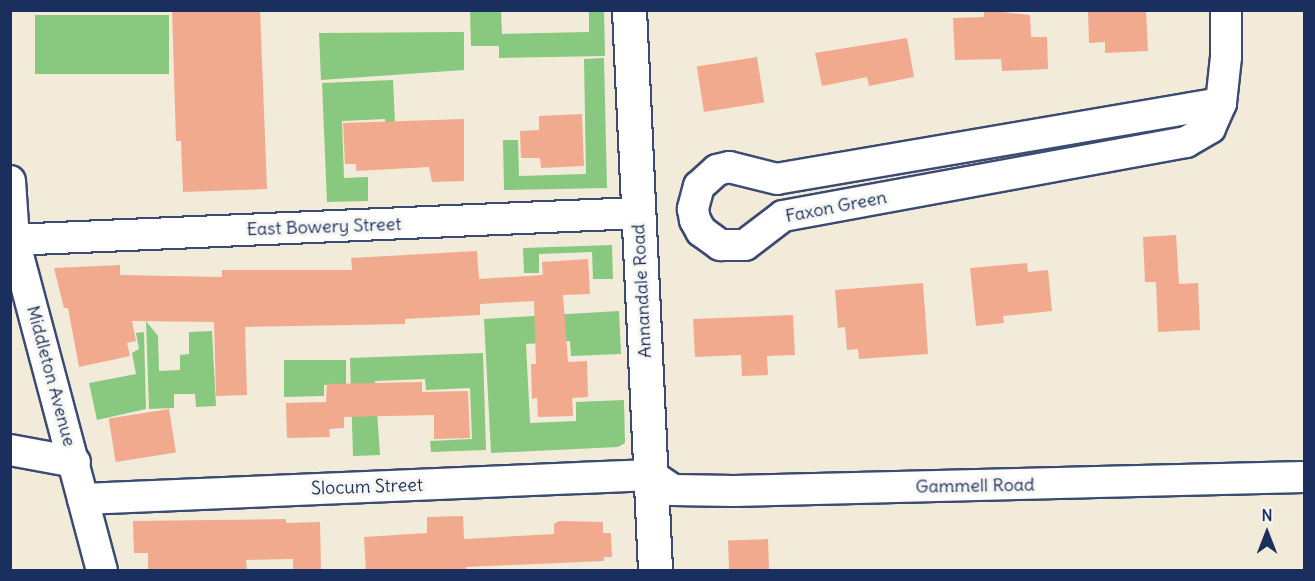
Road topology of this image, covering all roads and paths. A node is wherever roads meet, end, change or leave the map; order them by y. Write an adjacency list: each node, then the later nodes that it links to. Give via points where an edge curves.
1 (629, 10): 5 (street, Annandale Road)
2 (1226, 10): 3 (street, Faxon Green, via 1227,57)
3 (1221, 104): 3 (street, Faxon Green, via 777,179 729,167 717,170 699,186 693,209 695,220 701,231 720,245 745,245 783,216 1186,142 1210,128)
4 (10, 180): 6 (street, Middleton Avenue)
5 (638, 213): 6 (street, East Bowery Street); 9 (street, Annandale Road)
6 (12, 240): 8 (street, Middleton Avenue)
7 (10, 450): 8 (street)
8 (75, 462): 11 (street, Middleton Avenue)
9 (651, 475): 10 (street, Gammell Road, via 673,490 734,491); 11 (street, Slocum Street); 13 (street, Annandale Road)
10 (1305, 477)
11 (83, 499): 12 (street, Middleton Avenue)
12 (102, 570)
13 (655, 570)

